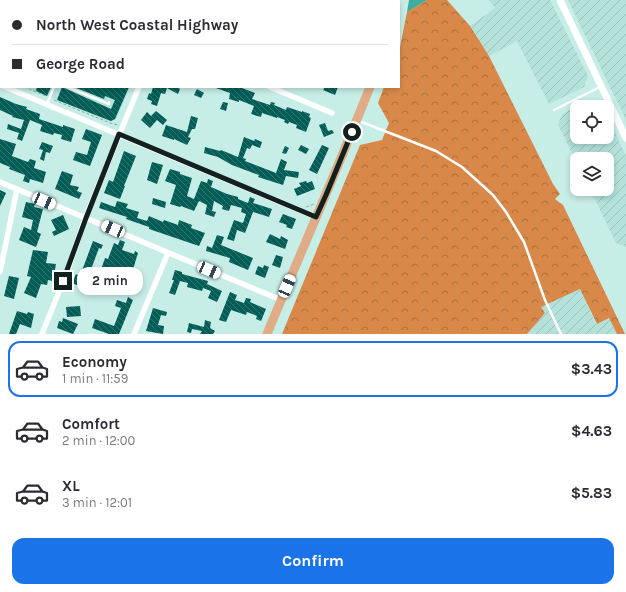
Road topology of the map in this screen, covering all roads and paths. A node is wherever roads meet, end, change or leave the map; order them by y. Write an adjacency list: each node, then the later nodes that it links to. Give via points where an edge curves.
1 (560, 0): 2 (main road)
2 (601, 86): 13 (lane); 18 (main road)
3 (7, 88): 12 (street)
4 (26, 88): 10 (path)
5 (54, 88): 10 (lane)
6 (69, 88): 11 (lane)
7 (139, 88): 17 (street)
8 (272, 88): 14 (street)
9 (370, 88): 15 (highway)
10 (50, 98): 12 (lane); 16 (path)
11 (109, 102)
12 (47, 104): 17 (street)
13 (554, 110)
14 (332, 113)
15 (357, 120): 21 (highway); 29 (lane, via 436,151 462,168 493,195 524,242 545,300)
16 (118, 125)
17 (119, 134): 21 (street); 22 (street)
18 (626, 138)
19 (0, 182): 20 (street)
20 (17, 189): 22 (street); 24 (street)
21 (316, 217): 25 (highway)
22 (86, 218): 23 (street); 26 (street)
23 (168, 253): 25 (street); 27 (street)
24 (0, 272)
25 (281, 300): 28 (highway)
26 (42, 334)
27 (134, 334)
28 (267, 334)
29 (561, 334)

